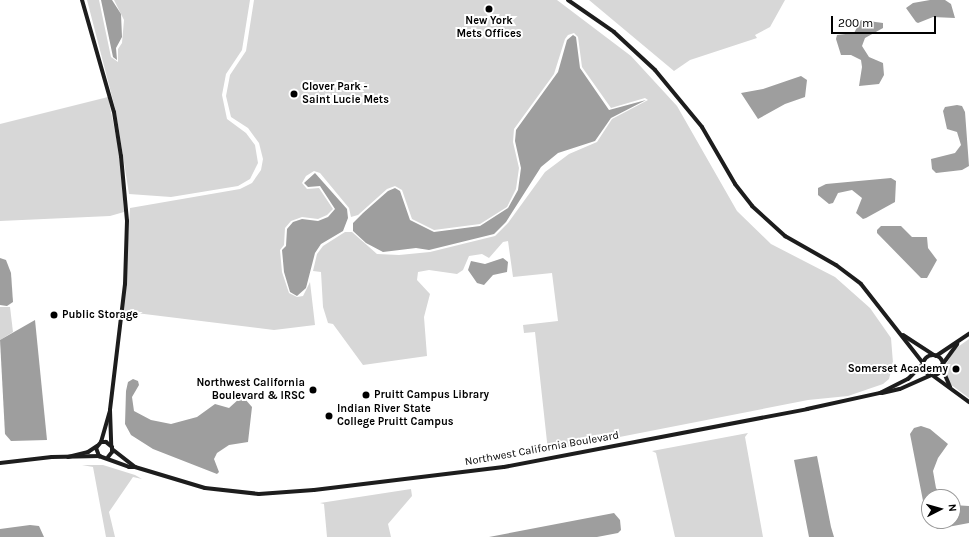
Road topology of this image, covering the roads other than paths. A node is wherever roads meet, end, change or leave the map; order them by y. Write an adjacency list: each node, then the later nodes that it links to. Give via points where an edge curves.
1 (82, 0): 13 (street, via 114,112 127,221 125,284)
2 (568, 0): 4 (street, via 614,32 655,70 702,128 745,197 766,220 785,236 847,273 871,295)
3 (969, 334): 5 (street)
4 (902, 335): 6 (street); 7 (street)
5 (958, 343): 6 (street); 8 (street)
6 (936, 356): 7 (street, via 927,357); 8 (street)
7 (923, 364): 9 (street, via 926,373); 11 (street, Northwest California Boulevard, via 904,381)
8 (942, 366): 9 (street, via 938,373); 10 (street)
9 (932, 375): 10 (street); 11 (street, Northwest California Boulevard, via 900,389)
10 (950, 387): 12 (street)
11 (880, 393): 22 (street, Northwest California Boulevard, via 504,468 314,490 259,494 205,488)
12 (969, 402)
13 (110, 410): 14 (street); 15 (street)
14 (101, 442): 15 (street); 16 (street)
15 (111, 444): 17 (street)
16 (97, 446): 18 (street, via 96,451); 19 (street, via 88,452)
17 (112, 449): 20 (street); 22 (street, Northwest California Boulevard)
18 (100, 456): 19 (street); 20 (street)
19 (66, 457): 21 (street)
20 (108, 457): 22 (street, Northwest California Boulevard, via 129,467)
21 (0, 463)
22 (135, 467)

